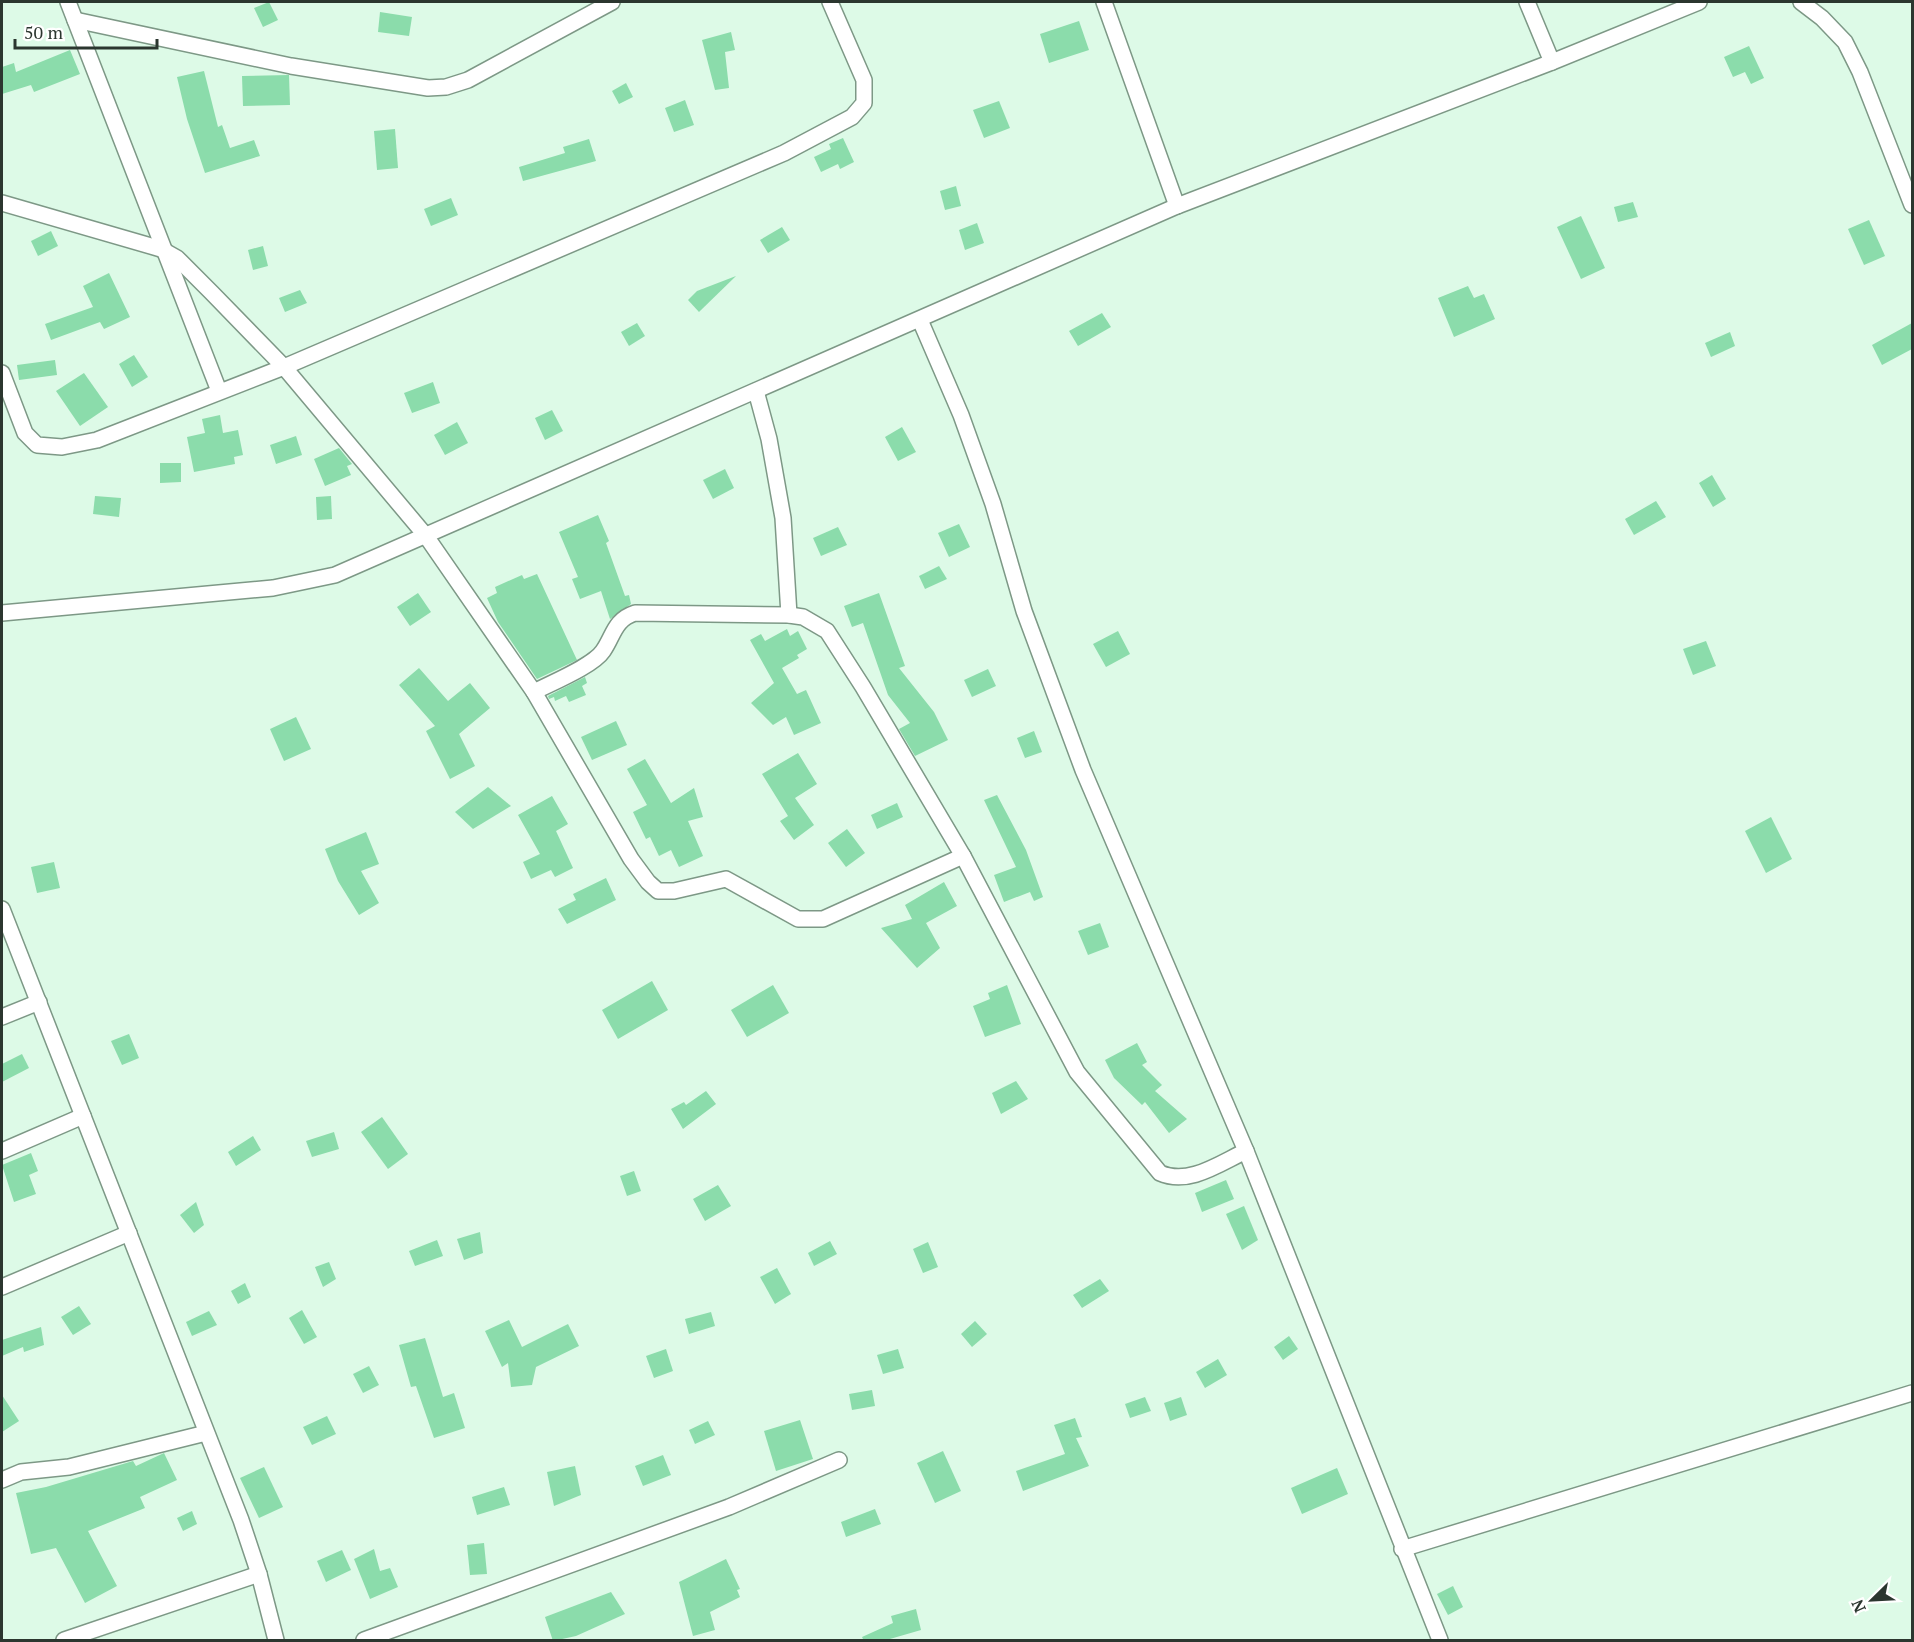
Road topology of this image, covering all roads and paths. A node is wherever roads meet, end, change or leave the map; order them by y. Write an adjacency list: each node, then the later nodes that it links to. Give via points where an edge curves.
1 (68, 2): 8 (street)
2 (612, 2): 8 (street, via 468,80 428,88 291,66)
3 (830, 2): 15 (street, via 864,80 864,102 852,117 784,153)
4 (1104, 2): 12 (street)
5 (1527, 2): 9 (street)
6 (1699, 2): 9 (street)
7 (1801, 2): 11 (street, via 1845,42)
8 (75, 20): 13 (street)
9 (1552, 62): 12 (street)
10 (2, 203): 13 (street)
11 (1912, 205)
12 (1177, 206): 14 (street)
13 (161, 249): 15 (street, via 177,258); 17 (street)
14 (920, 320): 18 (street); 28 (street, via 961,415 993,504 1024,611 1083,770)
15 (284, 367): 17 (street); 19 (street)
16 (2, 373): 17 (street, via 25,433 37,445 62,447 97,440)
17 (219, 391)
18 (756, 392): 19 (street); 21 (street, via 783,518)
19 (426, 536): 20 (street, via 335,575 273,588); 22 (street)
20 (2, 613)
21 (789, 615): 22 (street, via 625,616 614,627 602,653); 23 (street, via 803,617 826,631)
22 (534, 692): 23 (street, via 631,859 658,891 726,879 798,919 823,919)
23 (963, 856): 28 (street, via 1077,1072 1161,1173 1172,1179 1186,1179)
24 (2, 909): 25 (street)
25 (39, 1002): 26 (street); 27 (street)
26 (2, 1017)
27 (83, 1116): 29 (street); 30 (street)
28 (1246, 1150): 36 (street)
29 (2, 1151)
30 (129, 1233): 31 (street); 33 (street)
31 (2, 1287)
32 (1912, 1393): 36 (street)
33 (206, 1433): 35 (street, via 69,1467 21,1472); 37 (street)
34 (839, 1460): 40 (street, via 729,1507)
35 (2, 1480)
36 (1402, 1549): 41 (street)
37 (259, 1574): 38 (street); 39 (street)
38 (64, 1641)
39 (276, 1641)
40 (364, 1641)
41 (1440, 1641)

